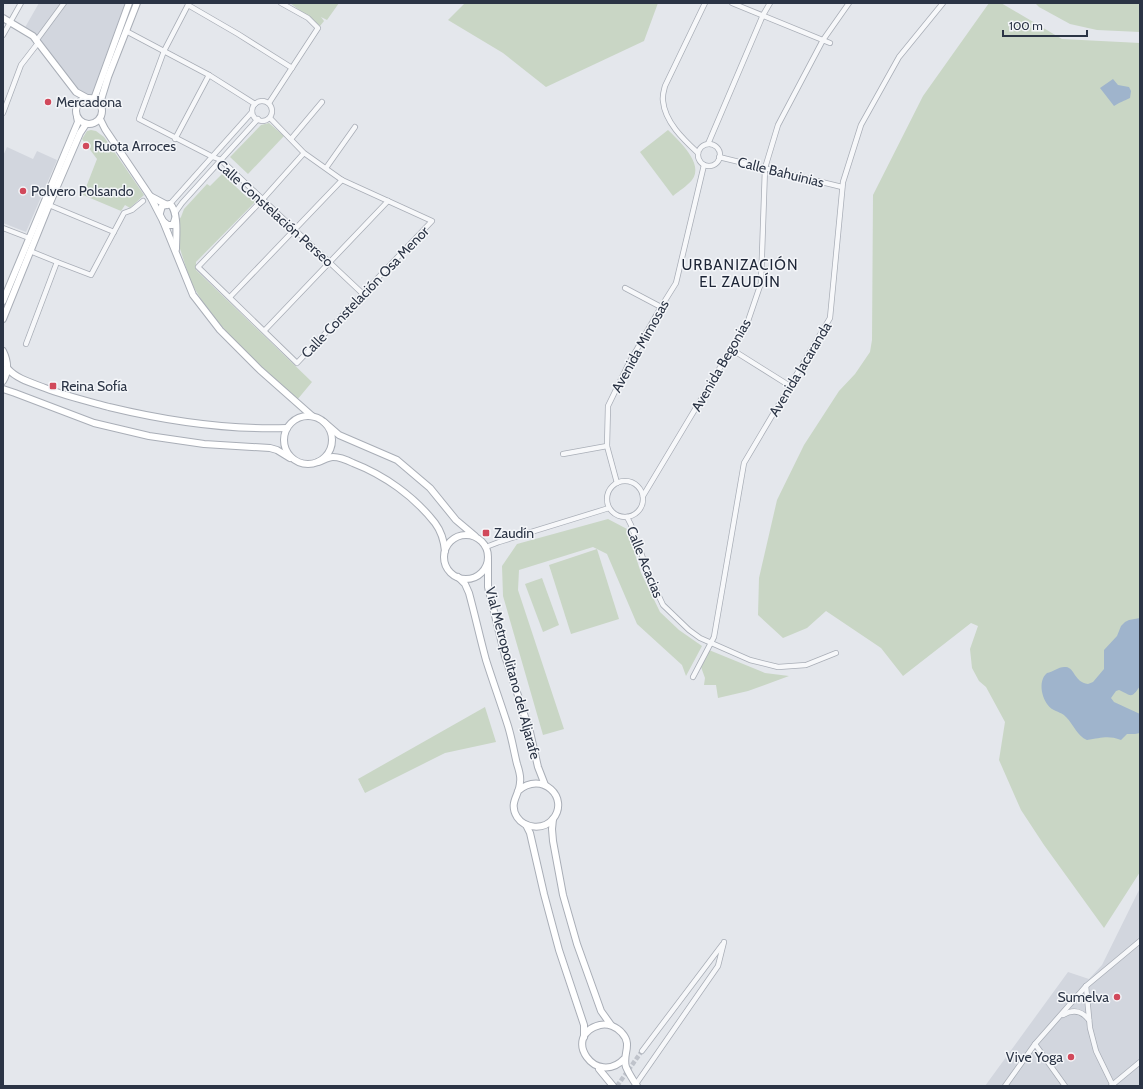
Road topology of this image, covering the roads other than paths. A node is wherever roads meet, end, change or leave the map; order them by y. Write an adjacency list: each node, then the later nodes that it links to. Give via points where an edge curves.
1 (21, 3): 14 (street)
2 (64, 3): 18 (street)
3 (129, 3): 25 (main road)
4 (137, 3): 15 (main road)
5 (281, 3): 21 (street, via 308,18 318,28)
6 (705, 3): 44 (street, via 666,86 662,100 673,126)
7 (732, 3): 12 (street)
8 (770, 3): 12 (street)
9 (849, 3): 17 (street, Avenida Begonias)
10 (943, 3): 52 (street, Avenida Jacaranda, via 899,57 861,125)
11 (188, 4): 20 (street); 21 (street)
12 (763, 15): 17 (street); 42 (street)
13 (3, 18): 14 (main road)
14 (10, 22): 16 (street); 18 (main road, via 33,36)
15 (126, 32): 20 (street); 25 (main road)
16 (3, 35)
17 (823, 40): 19 (street); 50 (street, Avenida Begonias, via 778,125)
18 (37, 42): 23 (main road); 31 (street, via 21,65)
19 (830, 42)
20 (164, 51): 22 (street); 40 (street, Calle Constelación Perseo, via 139,120)
21 (292, 68): 28 (street)
22 (209, 75): 29 (street); 40 (street)
23 (76, 92): 24 (main road); 27 (main road)
24 (87, 98): 25 (main road); 27 (main road)
25 (97, 101): 34 (main road, via 102,109)
26 (322, 102): 41 (street)
27 (79, 103): 32 (main road, via 76,109)
28 (269, 103): 29 (street, via 263,100); 33 (street, via 272,109)
29 (255, 104): 30 (street)
30 (252, 112): 35 (street); 45 (street)
31 (3, 113)
32 (77, 117): 36 (main road); 65 (main road, via 78,122)
33 (270, 118): 35 (street); 41 (street)
34 (100, 119): 37 (main road); 39 (main road)
35 (258, 120): 47 (street)
36 (86, 124): 37 (main road); 57 (main road)
37 (94, 124): 39 (main road)
38 (355, 127): 49 (street)
39 (105, 129): 53 (main road)
40 (175, 139): 45 (street, Calle Constelación Perseo)
41 (291, 139): 43 (street)
42 (708, 144): 44 (street, via 701,147); 46 (street, via 719,150)
43 (304, 152): 49 (street); 54 (street)
44 (698, 153): 48 (street, via 699,160)
45 (213, 157): 47 (street, Calle Constelación Perseo); 58 (street)
46 (719, 157): 48 (street, via 714,164); 50 (street, Calle Bahuinias)
47 (221, 160): 54 (street, Calle Constelación Perseo); 60 (street, via 182,202)
48 (704, 165): 74 (street, Avenida Mimosas, via 676,283)
49 (326, 168): 51 (street)
50 (765, 168): 52 (street, Calle Bahuinias); 78 (street, Avenida Begonias, via 761,283 748,321)
51 (342, 180): 56 (street); 63 (street)
52 (842, 188): 82 (street, Avenida Jacaranda, via 830,318)
53 (150, 196): 58 (main road); 59 (main road)
54 (263, 199): 63 (street, Calle Constelación Perseo); 72 (street, via 198,267)
55 (143, 201): 64 (street, via 124,214)
56 (388, 201): 69 (street); 71 (street, Calle Constelación Osa Menor, via 432,221)
57 (49, 205): 64 (street); 66 (main road)
58 (168, 205): 59 (main road, via 162,206); 60 (main road, via 173,207)
59 (160, 213): 61 (main road)
60 (175, 216): 61 (main road, via 173,225 168,226); 67 (main road)
61 (163, 221): 67 (main road)
62 (3, 228): 65 (street)
63 (295, 229): 69 (street, Calle Constelación Perseo); 72 (street)
64 (114, 232): 68 (street, via 91,275)
65 (29, 238): 73 (main road)
66 (30, 251): 68 (street); 75 (main road)
67 (176, 253): 84 (main road, via 193,295 220,330)
68 (57, 262): 77 (street)
69 (330, 262): 71 (street, Calle Constelación Perseo); 76 (street)
70 (625, 288): 74 (street)
71 (363, 294): 76 (street, Calle Constelación Osa Menor, via 297,363)
72 (230, 298): 76 (street)
73 (3, 301)
74 (660, 307): 89 (street, Avenida Mimosas, via 608,406)
75 (3, 319)
76 (265, 330)
77 (26, 344)
78 (731, 349): 82 (street); 94 (street, Avenida Begonias)
79 (3, 351): 80 (main road)
80 (8, 369): 81 (main road); 88 (main road, via 21,379 61,394 140,415 188,423)
81 (3, 381)
82 (790, 386): 102 (street, Avenida Jacaranda, via 744,463 714,637)
83 (3, 390): 91 (main road, Vial Metropolitano del Aljarafe, via 101,425 149,436 204,444 270,448)
84 (295, 401): 85 (main road); 86 (main road)
85 (312, 416): 86 (main road); 87 (main road)
86 (300, 417): 88 (main road, via 292,421)
87 (324, 422): 92 (main road, via 331,432 332,446); 97 (main road, via 339,435 397,460 430,488 456,520)
88 (287, 428): 91 (main road, via 284,445)
89 (607, 446): 90 (street); 93 (street, Avenida Mimosas)
90 (563, 454)
91 (290, 458): 92 (main road, Vial Metropolitano del Aljarafe, via 307,465)
92 (318, 462): 99 (main road, Vial Metropolitano del Aljarafe, via 332,457 344,459 370,469 394,484 435,523 444,539)
93 (617, 483): 94 (street, via 631,482); 95 (street, via 608,492)
94 (643, 496): 96 (street, via 638,512)
95 (609, 508): 96 (street, via 618,516); 98 (street)
96 (626, 517): 102 (street, Calle Acacias, via 663,605 689,630)
97 (474, 536): 98 (main road); 99 (main road, via 453,539)
98 (486, 547): 100 (main road, Vial Metropolitano del Aljarafe)
99 (445, 551): 101 (main road, Vial Metropolitano del Aljarafe, via 445,563)
100 (488, 560): 101 (main road, Vial Metropolitano del Aljarafe, via 485,570 480,575 466,579); 105 (main road, Vial Metropolitano del Aljarafe, via 488,587)
101 (458, 577): 106 (main road, Vial Metropolitano del Aljarafe, via 469,593 486,661 508,727 519,771)
102 (710, 643): 103 (street, Calle Acacias, via 750,660 778,667 806,665); 104 (street, Avenida Jacaranda)
103 (836, 652)
104 (693, 678)
105 (545, 785): 106 (main road, via 531,783); 107 (main road, Vial Metropolitano del Aljarafe, via 555,794 557,800 558,806)
106 (518, 791): 108 (main road, Vial Metropolitano del Aljarafe, via 514,810)
107 (553, 819): 108 (main road, via 541,826); 113 (main road, Vial Metropolitano del Aljarafe, via 553,841 563,895 601,1011)
108 (526, 825): 114 (main road, Vial Metropolitano del Aljarafe, via 559,950 584,1025)
109 (1140, 941): 110 (street)
110 (1086, 986): 111 (street); 112 (street)
111 (1058, 1017): 112 (street, via 1068,1011 1076,1011 1085,1015); 115 (street)
112 (1090, 1022): 124 (street, via 1096,1051 1111,1079)
113 (611, 1025): 114 (main road, via 596,1026); 117 (main road, Vial Metropolitano del Aljarafe, via 621,1031 626,1038 628,1050)
114 (584, 1037): 119 (main road, Vial Metropolitano del Aljarafe, via 584,1057 588,1064)
115 (1035, 1044): 122 (street); 123 (street)
116 (642, 1051): 120 (street, via 724,942 718,966)
117 (625, 1058): 119 (main road, via 613,1069); 120 (main road, Vial Metropolitano del Aljarafe, via 626,1067)
118 (1140, 1062): 124 (street)
119 (598, 1070): 121 (main road, Vial Metropolitano del Aljarafe)
120 (636, 1085)
121 (613, 1086)
122 (1005, 1086)
123 (1066, 1086)
124 (1112, 1086)

